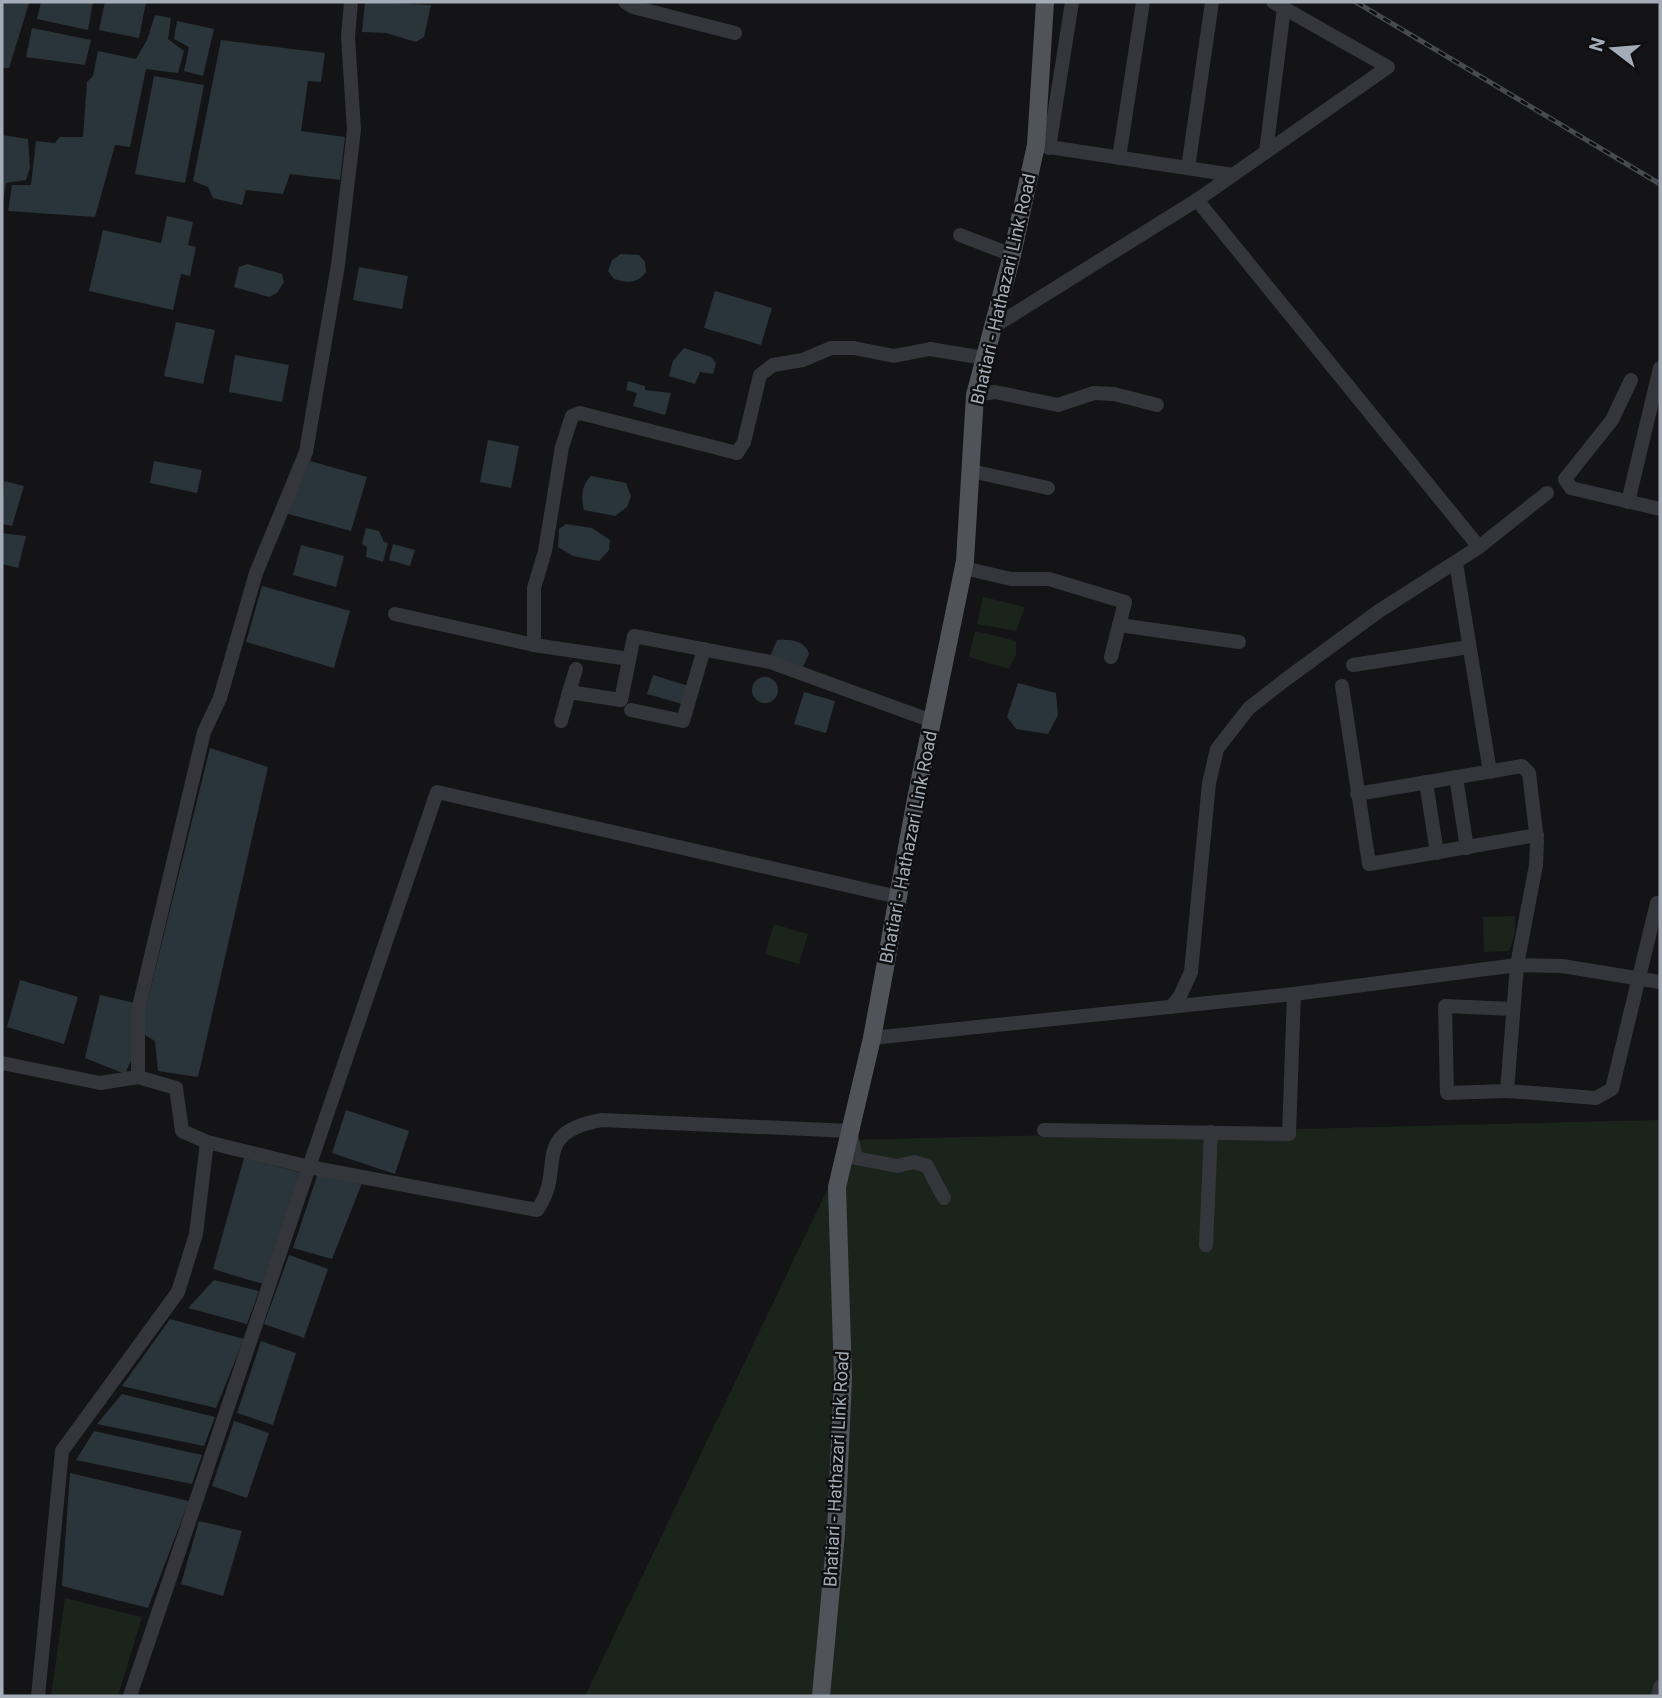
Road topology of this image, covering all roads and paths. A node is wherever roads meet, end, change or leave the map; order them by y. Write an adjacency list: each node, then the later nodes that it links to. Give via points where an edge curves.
1 (351, 2): 63 (street, via 348,37 354,130 338,265 306,452 256,573 220,698 204,732 138,1011)
2 (625, 2): 8 (street)
3 (1045, 2): 9 (main road, Bhatiari - Hathazari Link Road)
4 (1072, 2): 9 (street)
5 (1143, 2): 11 (street)
6 (1212, 2): 12 (street)
7 (1278, 5): 10 (street); 10 (street, via 1388,67)
8 (735, 33)
9 (1042, 146): 11 (street); 16 (main road, Bhatiari - Hathazari Link Road)
10 (1266, 152): 13 (street)
11 (1119, 158): 12 (street)
12 (1188, 169): 13 (street)
13 (1233, 175): 14 (street)
14 (1197, 200): 17 (street); 28 (street)
15 (960, 235): 16 (street)
16 (1013, 255): 17 (main road, Bhatiari - Hathazari Link Road)
17 (993, 327): 18 (main road, Bhatiari - Hathazari Link Road)
18 (984, 358): 21 (main road, Bhatiari - Hathazari Link Road); 34 (street, via 930,349 894,356 831,348 803,360 773,365 760,375 744,442 737,453 580,413 572,416 534,589)
19 (1660, 368): 26 (street)
20 (1631, 380): 26 (street, via 1612,420 1565,479 1571,488)
21 (975, 395): 22 (street, via 995,392 1058,405 1094,393 1114,394); 23 (main road, Bhatiari - Hathazari Link Road)
22 (1157, 405)
23 (971, 471): 24 (street); 30 (main road, Bhatiari - Hathazari Link Road)
24 (1048, 488)
25 (1548, 493): 28 (street)
26 (1628, 502): 27 (street)
27 (1660, 509)
28 (1479, 547): 29 (street)
29 (1456, 563): 35 (street); 59 (street, via 1379,611 1289,677 1250,708 1217,749 1209,783 1191,972)
30 (964, 568): 32 (street, via 1011,579 1049,579 1125,602); 45 (main road, Bhatiari - Hathazari Link Road)
31 (395, 614): 34 (street)
32 (1119, 625): 33 (street); 37 (street)
33 (1238, 642)
34 (534, 645): 38 (street)
35 (1469, 647): 39 (street); 46 (street)
36 (705, 649): 38 (street, via 634,636); 43 (street, via 683,721); 45 (street, via 770,663)
37 (1111, 657)
38 (629, 659): 42 (street, via 621,700)
39 (1353, 665)
40 (576, 669): 42 (street)
41 (1342, 686): 49 (street)
42 (569, 692): 44 (street)
43 (631, 710)
44 (561, 721)
45 (932, 721): 53 (main road, Bhatiari - Hathazari Link Road)
46 (1490, 772): 47 (street); 50 (street, via 1527,768)
47 (1456, 777): 48 (street); 51 (street)
48 (1426, 782): 49 (street); 52 (street)
49 (1357, 793): 52 (street, via 1369,864)
50 (1536, 835): 51 (street); 55 (street, via 1536,865)
51 (1468, 848): 52 (street)
52 (1437, 853)
53 (898, 897): 61 (main road, Bhatiari - Hathazari Link Road); 69 (street, via 437,792)
54 (1657, 903): 56 (street)
55 (1517, 965): 56 (street, via 1562,966); 58 (street); 60 (street)
56 (1641, 979): 57 (street); 64 (street, via 1612,1089 1596,1098)
57 (1660, 982)
58 (1294, 994): 59 (street); 67 (street, via 1289,1133)
59 (1171, 1007): 61 (street)
60 (1513, 1009): 64 (street); 64 (street, via 1445,1006 1447,1093)
61 (872, 1038): 66 (main road, Bhatiari - Hathazari Link Road)
62 (2, 1063): 63 (street, via 100,1083)
63 (138, 1077): 68 (street, via 176,1087 182,1131)
64 (1507, 1091)
65 (1044, 1130): 67 (street)
66 (850, 1131): 69 (street, via 602,1120 576,1125 559,1138 537,1210); 70 (street, via 856,1158 927,1166); 75 (main road, Bhatiari - Hathazari Link Road, via 836,1195 843,1378 836,1533)
67 (1211, 1132): 71 (street)
68 (207, 1142): 69 (street); 73 (street, via 196,1234 178,1292 62,1451)
69 (309, 1167): 74 (street)
70 (944, 1198)
71 (1206, 1245)
72 (1660, 1687): 76 (street)
73 (38, 1696)
74 (130, 1696)
75 (821, 1696)
76 (1658, 1696)

